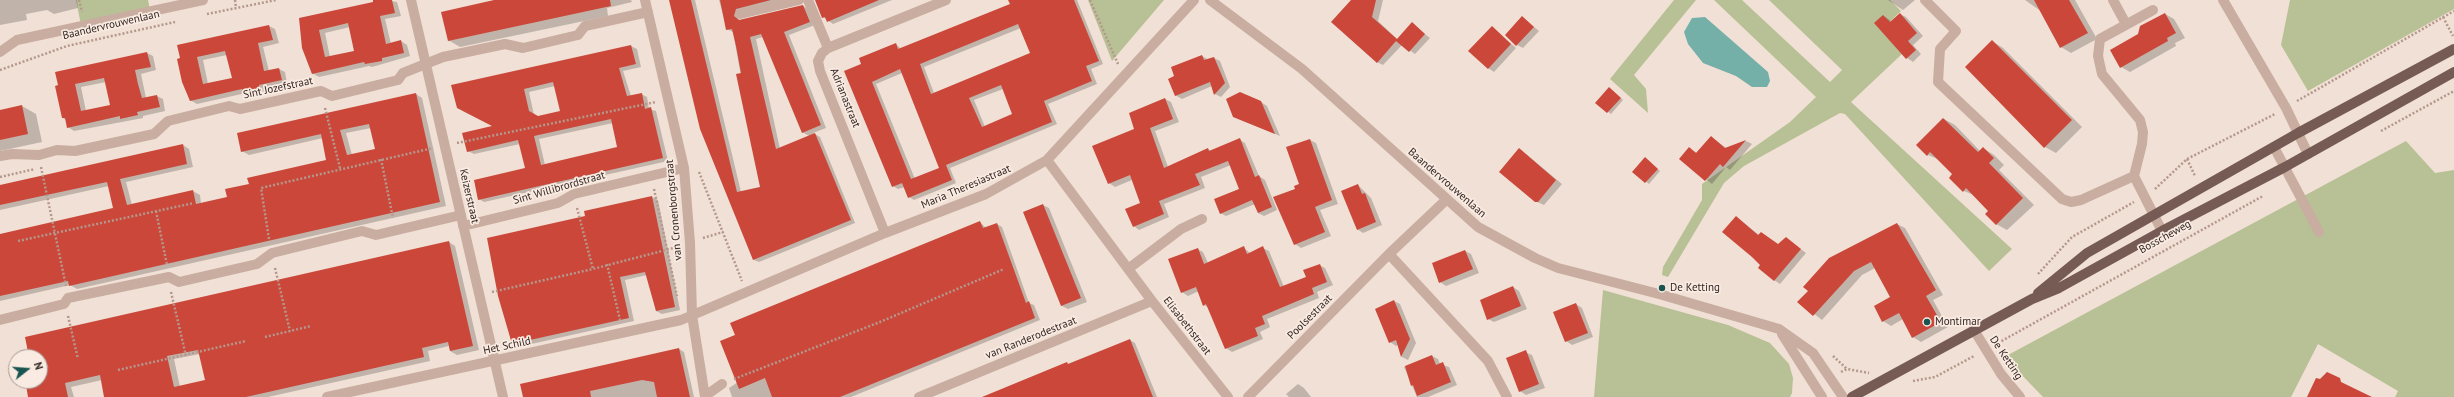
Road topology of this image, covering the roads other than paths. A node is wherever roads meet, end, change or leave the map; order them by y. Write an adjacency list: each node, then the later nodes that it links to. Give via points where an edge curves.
1 (203, 0): 18 (street, Baandervrouwenlaan, via 17,40)
2 (411, 0): 19 (street, Keizerstraat)
3 (645, 0): 13 (street, van Cronenborgstraat)
4 (799, 0): 14 (street)
5 (808, 0): 16 (street)
6 (946, 0): 16 (street)
7 (1194, 0): 25 (street, Maria Theresiastraat)
8 (1210, 0): 29 (street, Baandervrouwenlaan, via 1302,69)
9 (1925, 0): 28 (street, via 1956,31 1940,49 1938,82 2062,198 2071,202 2081,200)
10 (2113, 0): 15 (street)
11 (2223, 0): 21 (street)
12 (2153, 10): 15 (street)
13 (648, 12): 19 (street, Sint Jozefstraat, via 585,26 578,34 523,48 505,44 442,57); 26 (street, van Cronenborgstraat)
14 (740, 14)
15 (2126, 24): 28 (street, via 2100,39 2098,56 2102,74 2140,120 2142,144)
16 (828, 48): 35 (street, Adrianastraat, via 818,61 820,71)
17 (2454, 49): 21 (main road, Bosscheweg)
18 (0, 52)
19 (426, 64): 24 (street, Sint Jozefstraat, via 403,73 398,80 332,96 321,91 240,109 229,106 168,121 154,134 75,151 57,150 39,155); 30 (street, Keizerstraat)
20 (2454, 72): 23 (main road, Bosscheweg)
21 (2298, 133): 22 (main road, Bosscheweg); 23 (street)
22 (2274, 147): 27 (street); 31 (main road, Bosscheweg)
23 (2308, 154): 27 (main road, Bosscheweg)
24 (0, 156)
25 (1047, 160): 35 (street, Maria Theresiastraat, via 986,194); 38 (street, Elisabethstraat)
26 (684, 168): 33 (street, Sint Willibrordstraat, via 574,194 558,203); 41 (street, van Cronenborgstraat)
27 (2285, 168): 34 (main road, Bosscheweg); 36 (street)
28 (2134, 176): 31 (street, Bosscheweg)
29 (1446, 200): 37 (street, Poolsestraat); 43 (street, Baandervrouwenlaan, via 1478,227 1558,268)
30 (461, 215): 33 (street, Keizerstraat); 42 (street, via 376,236 362,231 272,253 258,264 179,282 169,280 66,301)
31 (2153, 215): 34 (street, Bosscheweg); 39 (main road, Bosscheweg, via 2087,253)
32 (1202, 219): 38 (street, via 1181,229)
33 (463, 226): 45 (street, Keizerstraat)
34 (2162, 231): 39 (main road, Bosscheweg, via 2060,288)
35 (885, 232): 41 (street, Maria Theresiastraat)
36 (2319, 232)
37 (1389, 254): 52 (street, Poolsestraat); 53 (street, via 1488,361)
38 (1128, 269): 40 (street, Elisabethstraat)
39 (2032, 298): 44 (main road, Bosscheweg)
40 (1152, 301): 50 (street, van Randerodestraat); 51 (street, Elisabethstraat)
41 (692, 316): 45 (street, Het Schild); 49 (street, van Cronenborgstraat)
42 (0, 320)
43 (1779, 329): 54 (street); 55 (street, Baandervrouwenlaan, via 1813,353)
44 (1974, 330): 56 (main road, Bosscheweg); 57 (street, De Ketting, via 2001,374)
45 (495, 362): 47 (street, Het Schild); 48 (street, Keizerstraat)
46 (722, 384): 49 (street)
47 (327, 397)
48 (503, 397)
49 (705, 397)
50 (919, 397)
51 (1228, 397)
52 (1248, 397)
53 (1507, 397)
54 (1822, 397)
55 (1843, 397)
56 (1852, 397)
57 (2020, 397)

